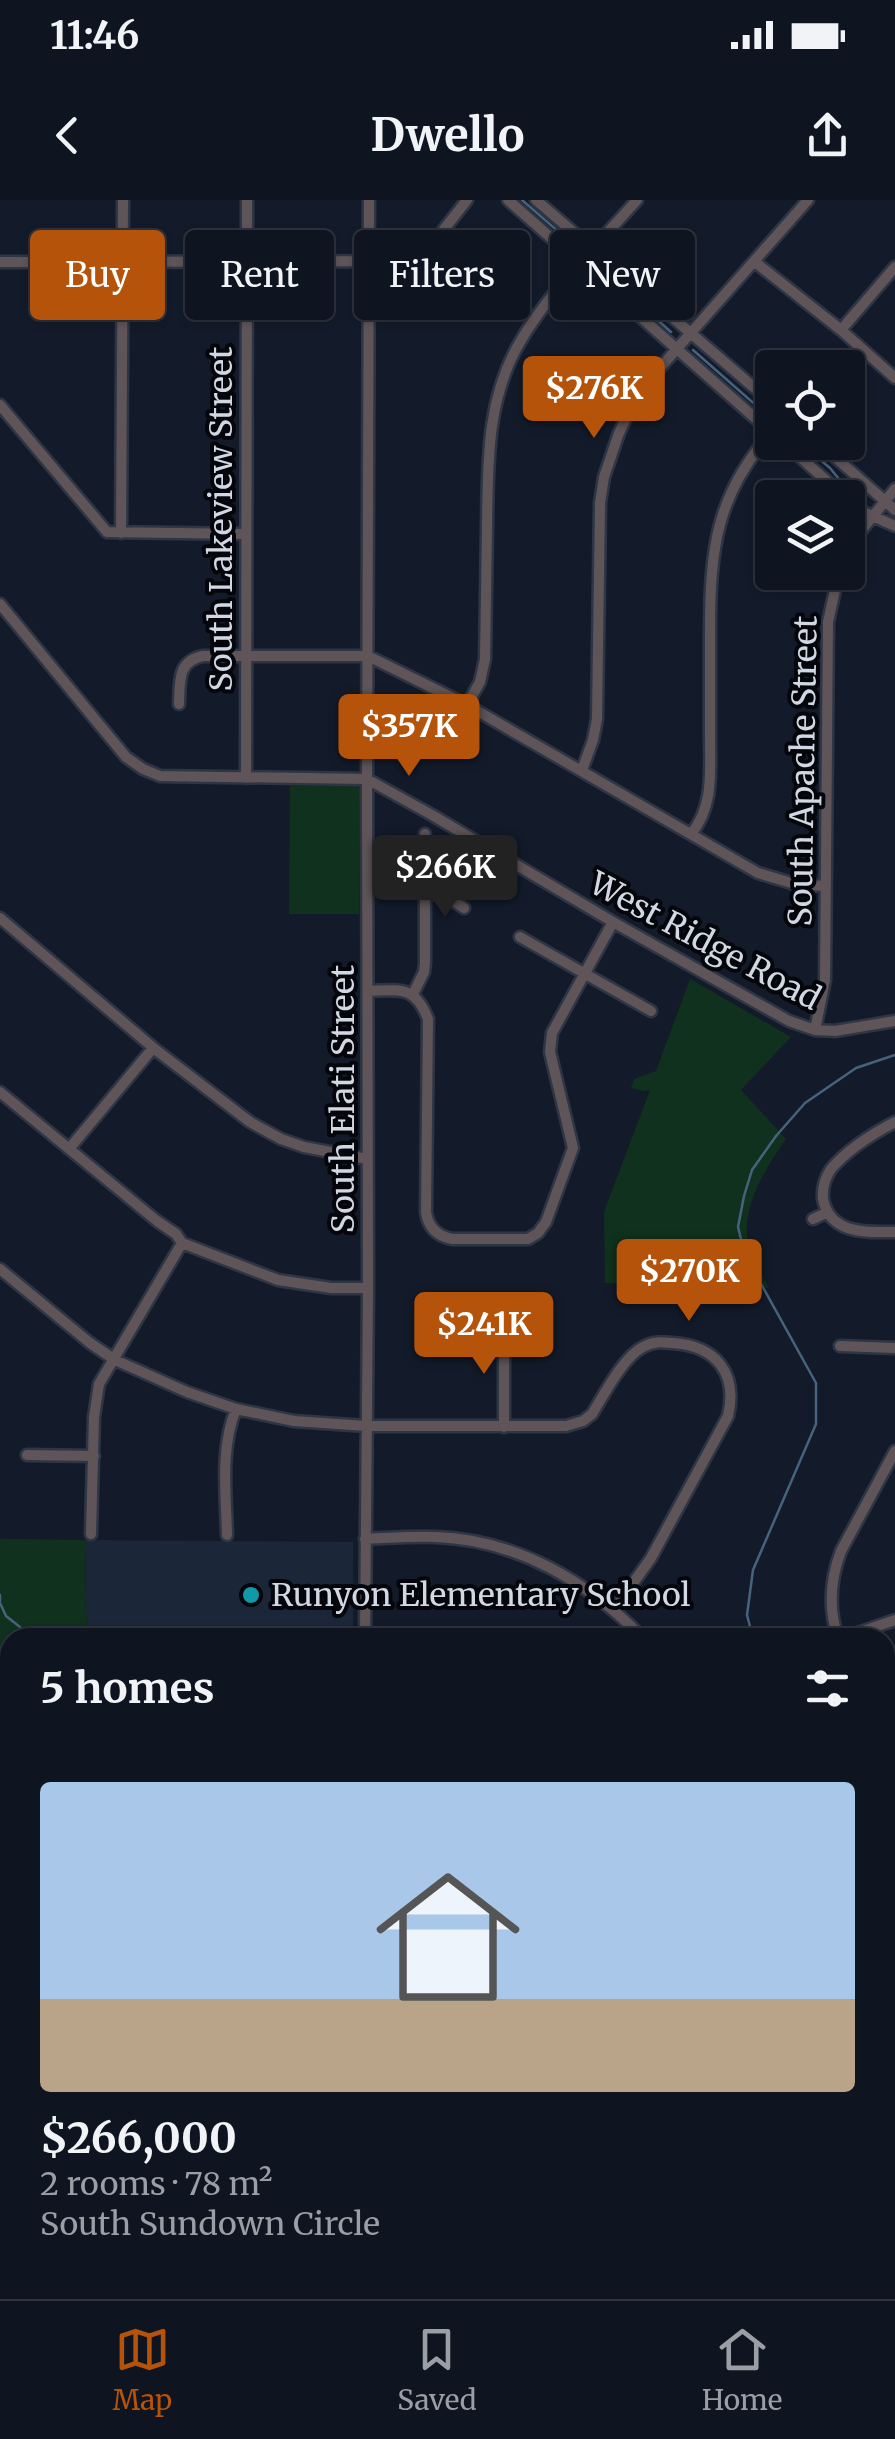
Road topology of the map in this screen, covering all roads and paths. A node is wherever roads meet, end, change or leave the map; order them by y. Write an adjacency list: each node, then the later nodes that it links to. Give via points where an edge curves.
1 (122, 200): 9 (street)
2 (247, 200): 10 (street, South Lakeview Street)
3 (369, 200): 11 (street, South Elati Street)
4 (467, 200): 12 (street)
5 (508, 200): 15 (street)
6 (536, 200): 13 (street)
7 (637, 200): 14 (street)
8 (808, 200): 18 (street)
9 (122, 230)
10 (247, 230)
11 (369, 230)
12 (443, 230)
13 (571, 230)
14 (611, 230)
15 (550, 237)
16 (0, 262): 17 (street)
17 (30, 262)
18 (755, 262): 26 (street); 27 (street)
19 (895, 267): 26 (street)
20 (550, 302): 51 (street, via 529,328 496,400 488,452 486,658)
21 (122, 320): 44 (street)
22 (247, 320): 45 (street, South Lakeview Street)
23 (368, 320): 48 (street, South Elati Street)
24 (643, 320): 28 (street)
25 (676, 320): 27 (street)
26 (842, 330): 29 (street)
27 (690, 332): 28 (street); 30 (street)
28 (675, 349): 32 (street); 52 (street, via 628,414 604,478 596,719)
29 (895, 378)
30 (755, 388)
31 (0, 405): 44 (street, via 102,528)
32 (755, 417)
33 (755, 455): 56 (street, via 717,532 710,578 710,776 704,812)
34 (804, 460): 36 (street)
35 (838, 460): 38 (street)
36 (826, 480)
37 (895, 489): 38 (street)
38 (884, 502): 39 (street); 41 (street)
39 (895, 510)
40 (865, 513): 41 (street)
41 (873, 517): 42 (street); 43 (street)
42 (865, 526)
43 (895, 526)
44 (121, 533): 45 (street)
45 (246, 534): 49 (street, South Lakeview Street)
46 (833, 590): 57 (street, South Apache Street)
47 (0, 604): 53 (street, West Ridge Road, via 118,748 143,769 160,776)
48 (368, 656): 49 (street); 51 (street); 54 (street, South Elati Street)
49 (245, 657): 50 (street, via 192,658 181,672); 53 (street, South Lakeview Street)
50 (180, 704)
51 (468, 704): 52 (street)
52 (582, 770): 56 (street)
53 (246, 778): 54 (street, West Ridge Road)
54 (366, 778): 61 (street, West Ridge Road); 64 (street, South Elati Street)
55 (425, 834): 58 (street)
56 (691, 834): 57 (street, via 768,876)
57 (825, 886): 68 (street, South Apache Street, via 824,980)
58 (425, 894): 59 (street); 65 (street, via 424,972)
59 (464, 908)
60 (0, 918): 69 (street)
61 (612, 922): 63 (street); 68 (street, West Ridge Road)
62 (520, 937): 63 (street)
63 (586, 973): 65 (street, via 550,1040 571,1156 542,1229 521,1240 448,1238 429,1223 428,1019); 66 (street)
64 (368, 991): 65 (street); 73 (street, South Elati Street)
65 (412, 994)
66 (651, 1011)
67 (895, 1022): 68 (street, West Ridge Road)
68 (814, 1030)
69 (153, 1048): 72 (street); 73 (street, via 272,1134)
70 (0, 1092): 72 (street)
71 (895, 1122): 74 (street, via 832,1169 823,1190)
72 (69, 1149): 77 (street)
73 (368, 1158): 79 (street, South Elati Street)
74 (828, 1212): 75 (street); 76 (street, via 852,1230)
75 (813, 1218)
76 (895, 1232)
77 (182, 1243): 79 (street, via 278,1280); 83 (street)
78 (0, 1269): 83 (street)
79 (368, 1288): 85 (street, South Elati Street)
80 (504, 1328): 86 (street)
81 (840, 1346): 82 (street)
82 (895, 1348)
83 (115, 1360): 84 (street); 89 (street, via 99,1384)
84 (236, 1409): 85 (street); 91 (street, via 226,1447)
85 (366, 1426): 86 (street); 92 (street, South Elati Street)
86 (504, 1427): 93 (street, via 583,1421 628,1359 648,1344 694,1345 722,1366 732,1396 728,1416 651,1558)
87 (27, 1455): 89 (street)
88 (894, 1455): 97 (street, via 835,1566 831,1608)
89 (94, 1456): 90 (street)
90 (91, 1534)
91 (227, 1535)
92 (365, 1539): 93 (street, via 435,1537 496,1546 559,1572); 95 (street, South Elati Street)
93 (614, 1610): 96 (street)
94 (895, 1620): 98 (street)
95 (365, 1628)
96 (633, 1628)
97 (838, 1628)
98 (871, 1628)

